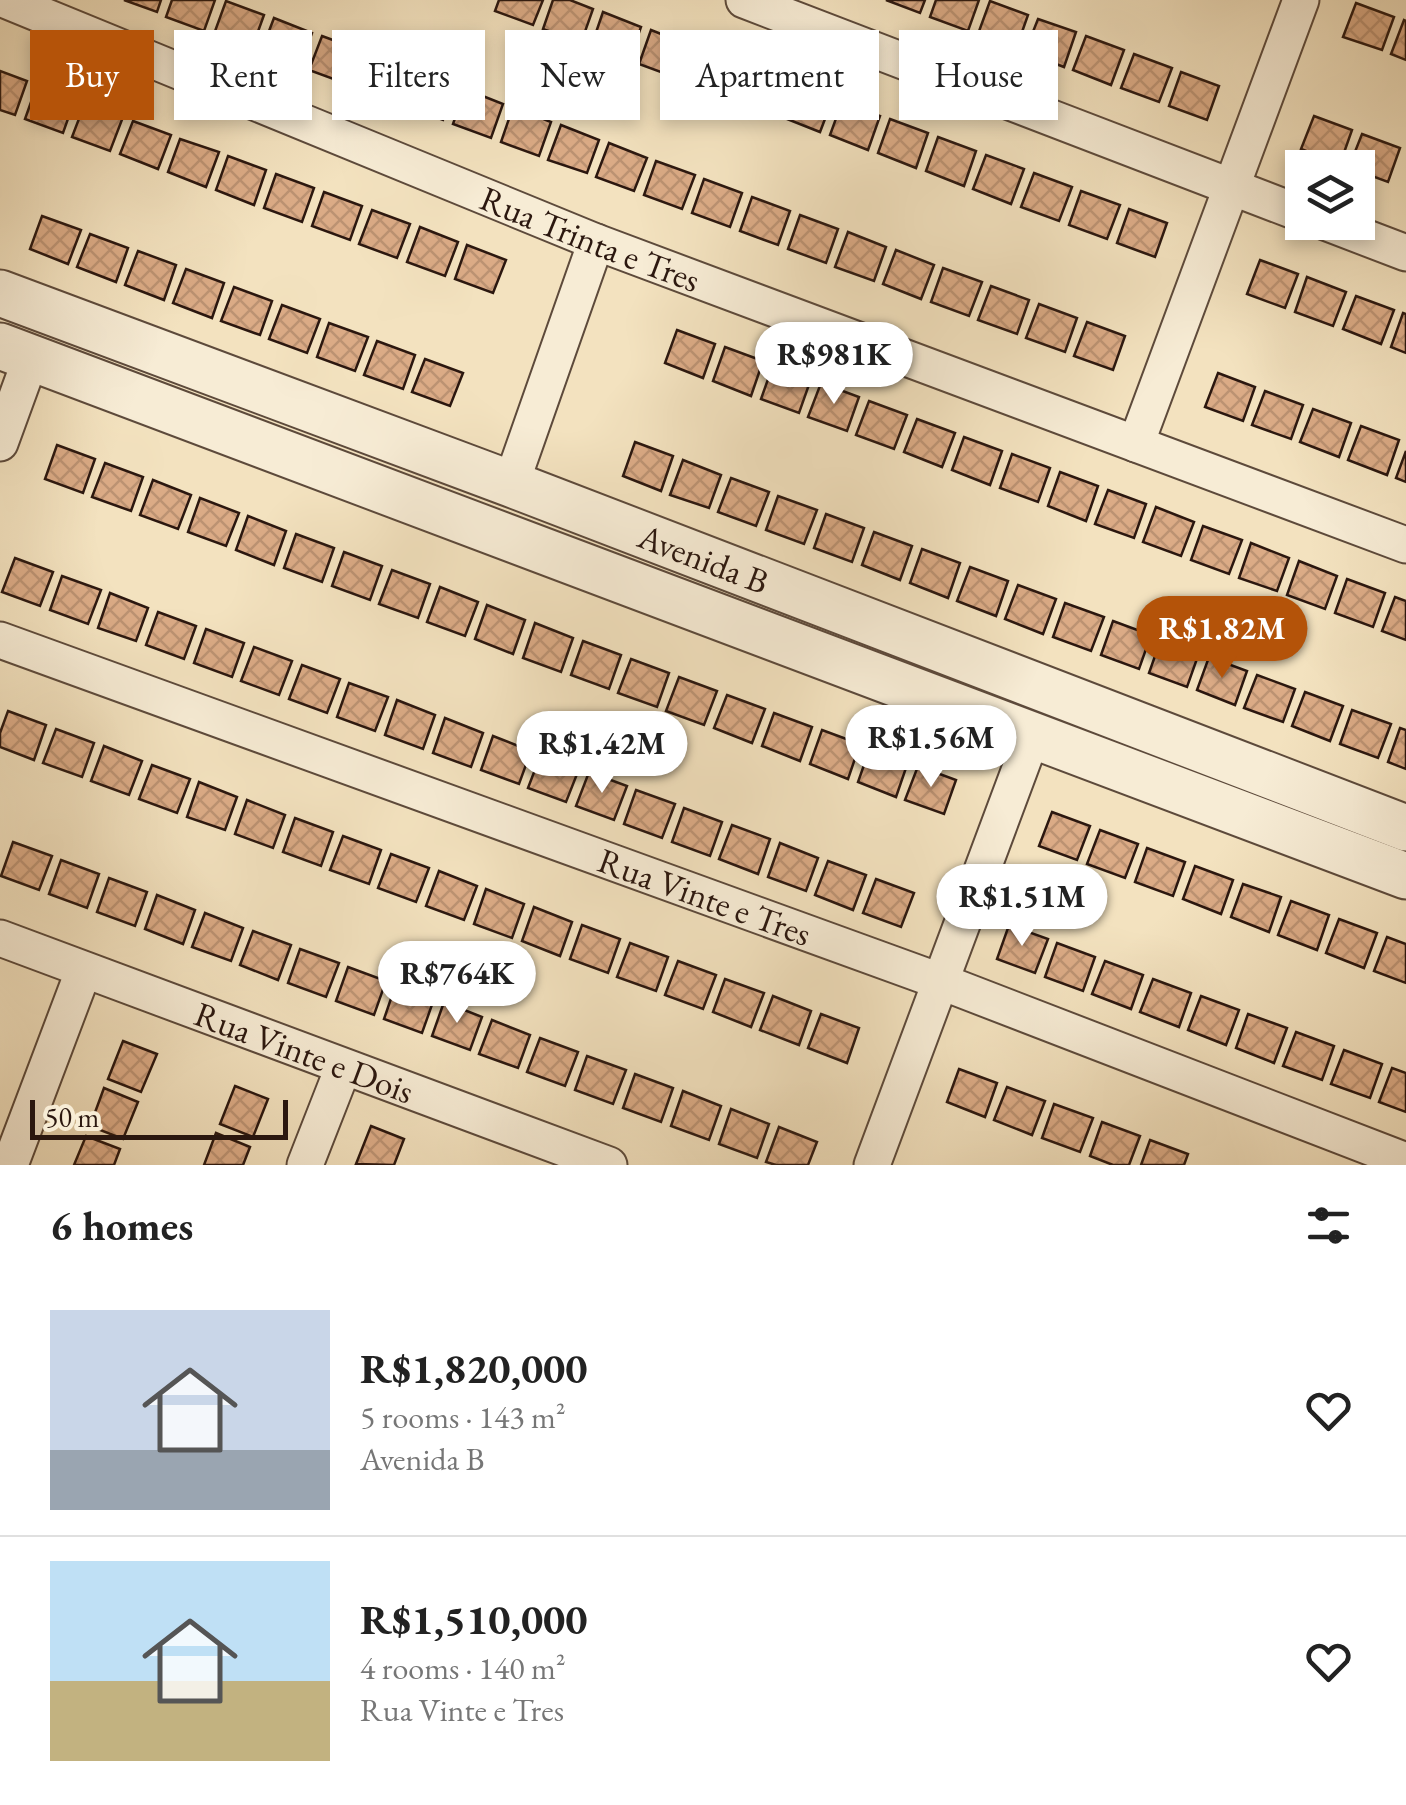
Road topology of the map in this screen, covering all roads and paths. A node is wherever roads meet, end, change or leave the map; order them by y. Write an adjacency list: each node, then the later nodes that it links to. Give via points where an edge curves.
1 (4, 0): 7 (street, Rua Trinta e Tres)
2 (744, 0): 4 (street)
3 (1301, 0): 4 (street)
4 (1230, 186): 5 (street); 12 (street)
5 (1285, 207)
6 (1371, 240): 8 (street)
7 (596, 242): 12 (street, Rua Trinta e Tres); 13 (street)
8 (1406, 254)
9 (0, 293): 13 (street, Avenida B)
10 (16, 352): 11 (street); 16 (street, Avenida B)
11 (0, 444)
12 (1136, 444): 14 (street, Rua Trinta e Tres)
13 (511, 484): 17 (street, Avenida B)
14 (1406, 545)
15 (0, 640): 21 (street, Rua Vinte e Tres)
16 (1033, 734): 18 (street, Avenida B); 21 (street)
17 (1406, 828)
18 (1406, 876)
19 (0, 938): 20 (street, Rua Vinte e Dois)
20 (83, 972): 22 (street, Rua Vinte e Dois); 25 (street)
21 (942, 982): 23 (street, Rua Vinte e Tres); 27 (street)
22 (344, 1068): 24 (street, Rua Vinte e Dois); 26 (street)
23 (1406, 1161)
24 (593, 1163)
25 (10, 1165)
26 (305, 1165)
27 (872, 1165)

